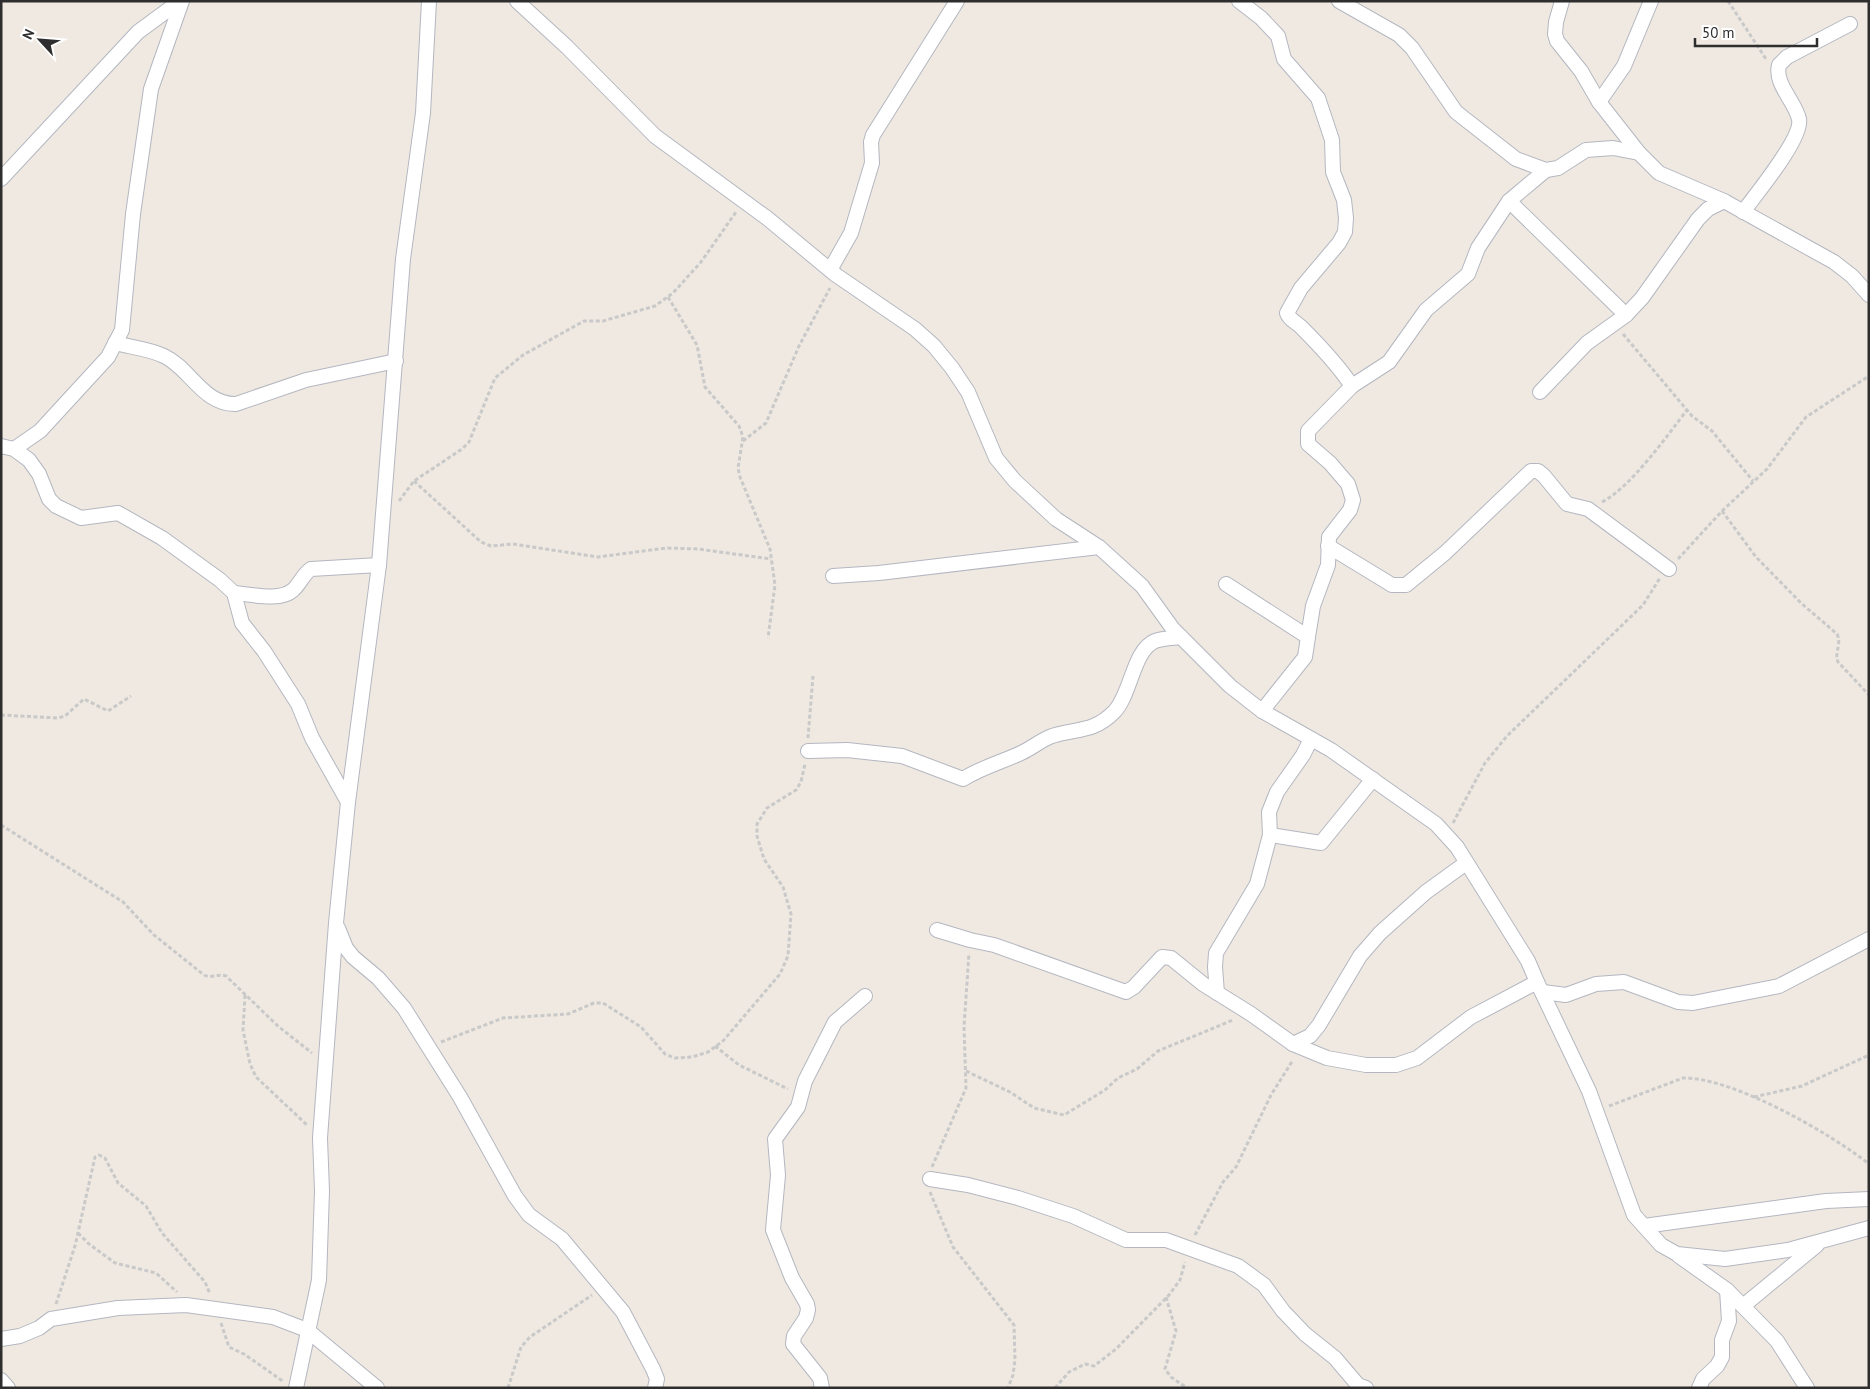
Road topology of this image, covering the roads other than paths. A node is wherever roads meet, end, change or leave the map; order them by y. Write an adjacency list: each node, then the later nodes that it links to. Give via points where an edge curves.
1 (181, 1): 13 (street, via 138,32); 20 (street, via 151,89 133,214 122,330)
2 (430, 1): 21 (street, via 423,113 403,259)
3 (517, 1): 17 (street, via 655,136)
4 (957, 1): 17 (street, via 873,135 872,163 851,233)
5 (1239, 1): 22 (street, via 1278,36 1284,59 1318,98 1332,140 1333,172 1344,200 1345,232 1301,288 1287,316 1302,327)
6 (1339, 1): 12 (street, via 1399,35 1412,48 1456,112 1516,159)
7 (1562, 1): 10 (street, via 1556,22 1557,41 1581,71)
8 (1651, 1): 10 (street, via 1624,66)
9 (1850, 24): 16 (street, via 1787,56 1779,65 1789,100 1799,117 1799,126 1791,146)
10 (1599, 102): 11 (street)
11 (1639, 153): 12 (street, via 1613,148 1586,150 1558,168); 15 (street, via 1659,173)
12 (1546, 170): 14 (street)
13 (1, 179)
14 (1509, 201): 19 (street); 22 (street, via 1478,248 1468,274 1426,310 1389,362)
15 (1724, 201): 16 (street); 19 (street, via 1698,219 1642,298)
16 (1743, 212): 18 (street, via 1834,262 1852,276)
17 (833, 273): 26 (street, via 915,329 934,346 968,392 996,458 1015,481 1056,519)
18 (1869, 296)
19 (1620, 319): 23 (street, via 1587,343)
20 (115, 343): 21 (street, via 162,355 216,400 227,404 236,404 306,380); 24 (street, via 108,357 40,431)
21 (396, 361): 27 (street)
22 (1352, 386): 25 (street, via 1308,430 1307,436 1308,444 1330,463 1348,484 1352,494 1350,510 1330,533)
23 (1540, 392)
24 (8, 447): 31 (street, via 34,467 56,506 81,518 118,513 162,538)
25 (1328, 546): 28 (street, via 1392,585 1406,585 1445,553 1531,470 1544,476 1567,504 1588,509); 33 (street, via 1328,565 1313,606)
26 (1098, 547): 29 (street); 32 (street, via 1142,586)
27 (379, 564): 31 (street, via 311,569 292,591 284,595); 38 (street)
28 (1669, 569)
29 (833, 576)
30 (1226, 584): 33 (street)
31 (234, 593): 38 (street, via 242,623 298,704 312,738)
32 (1181, 637): 34 (street, via 1230,686); 36 (street, via 1149,644 1115,711 1095,728 1051,737 963,779 902,756 848,750)
33 (1308, 637): 34 (street, via 1305,656)
34 (1262, 711): 35 (street)
35 (1311, 739): 37 (street); 39 (street, via 1276,792 1269,812)
36 (808, 750)
37 (1373, 779): 39 (street, via 1321,843); 40 (street, via 1436,824)
38 (348, 802): 41 (street)
39 (1270, 835): 45 (street, via 1257,884 1216,953)
40 (1466, 863): 44 (street, via 1528,961); 47 (street, via 1380,932 1360,956 1319,1025)
41 (336, 923): 56 (street, via 320,1138 322,1245 319,1280); 62 (street, via 353,957 378,978 404,1008 460,1097 515,1196 529,1215 562,1239 622,1312 653,1369 657,1379)
42 (937, 930): 45 (street, via 994,945 1126,992 1162,957 1167,956)
43 (1869, 939): 44 (street, via 1779,986 1693,1003 1678,1002 1624,982 1596,984 1566,995)
44 (1540, 987): 47 (street, via 1471,1017 1417,1058 1396,1065 1366,1065 1327,1058); 50 (street, via 1596,1110 1634,1215)
45 (1217, 993): 47 (street)
46 (865, 996): 63 (street, via 836,1022 811,1067 795,1113 775,1139 778,1175 773,1230 792,1278 807,1304 806,1318 794,1336 793,1344 820,1378)
47 (1297, 1045)
48 (930, 1179): 64 (street, via 1018,1198 1073,1216 1126,1240 1158,1239 1190,1247 1238,1266 1264,1285 1305,1334 1335,1358 1358,1385)
49 (1869, 1199): 50 (street, via 1826,1201)
50 (1644, 1226): 53 (street, via 1661,1245)
51 (1869, 1228): 52 (street)
52 (1821, 1242): 53 (street, via 1725,1258); 55 (street)
53 (1677, 1254): 54 (street)
54 (1727, 1290): 55 (street); 65 (street, via 1729,1322 1722,1340 1722,1357)
55 (1743, 1306): 66 (street, via 1786,1352)
56 (307, 1330): 57 (street, via 273,1317 186,1305 118,1308 51,1319 20,1336); 60 (street); 61 (street)
57 (1, 1339)
58 (1, 1380): 59 (street)
59 (8, 1388)
60 (294, 1388)
61 (377, 1388)
62 (655, 1388)
63 (822, 1388)
64 (1366, 1388)
65 (1699, 1388)
66 (1807, 1388)

